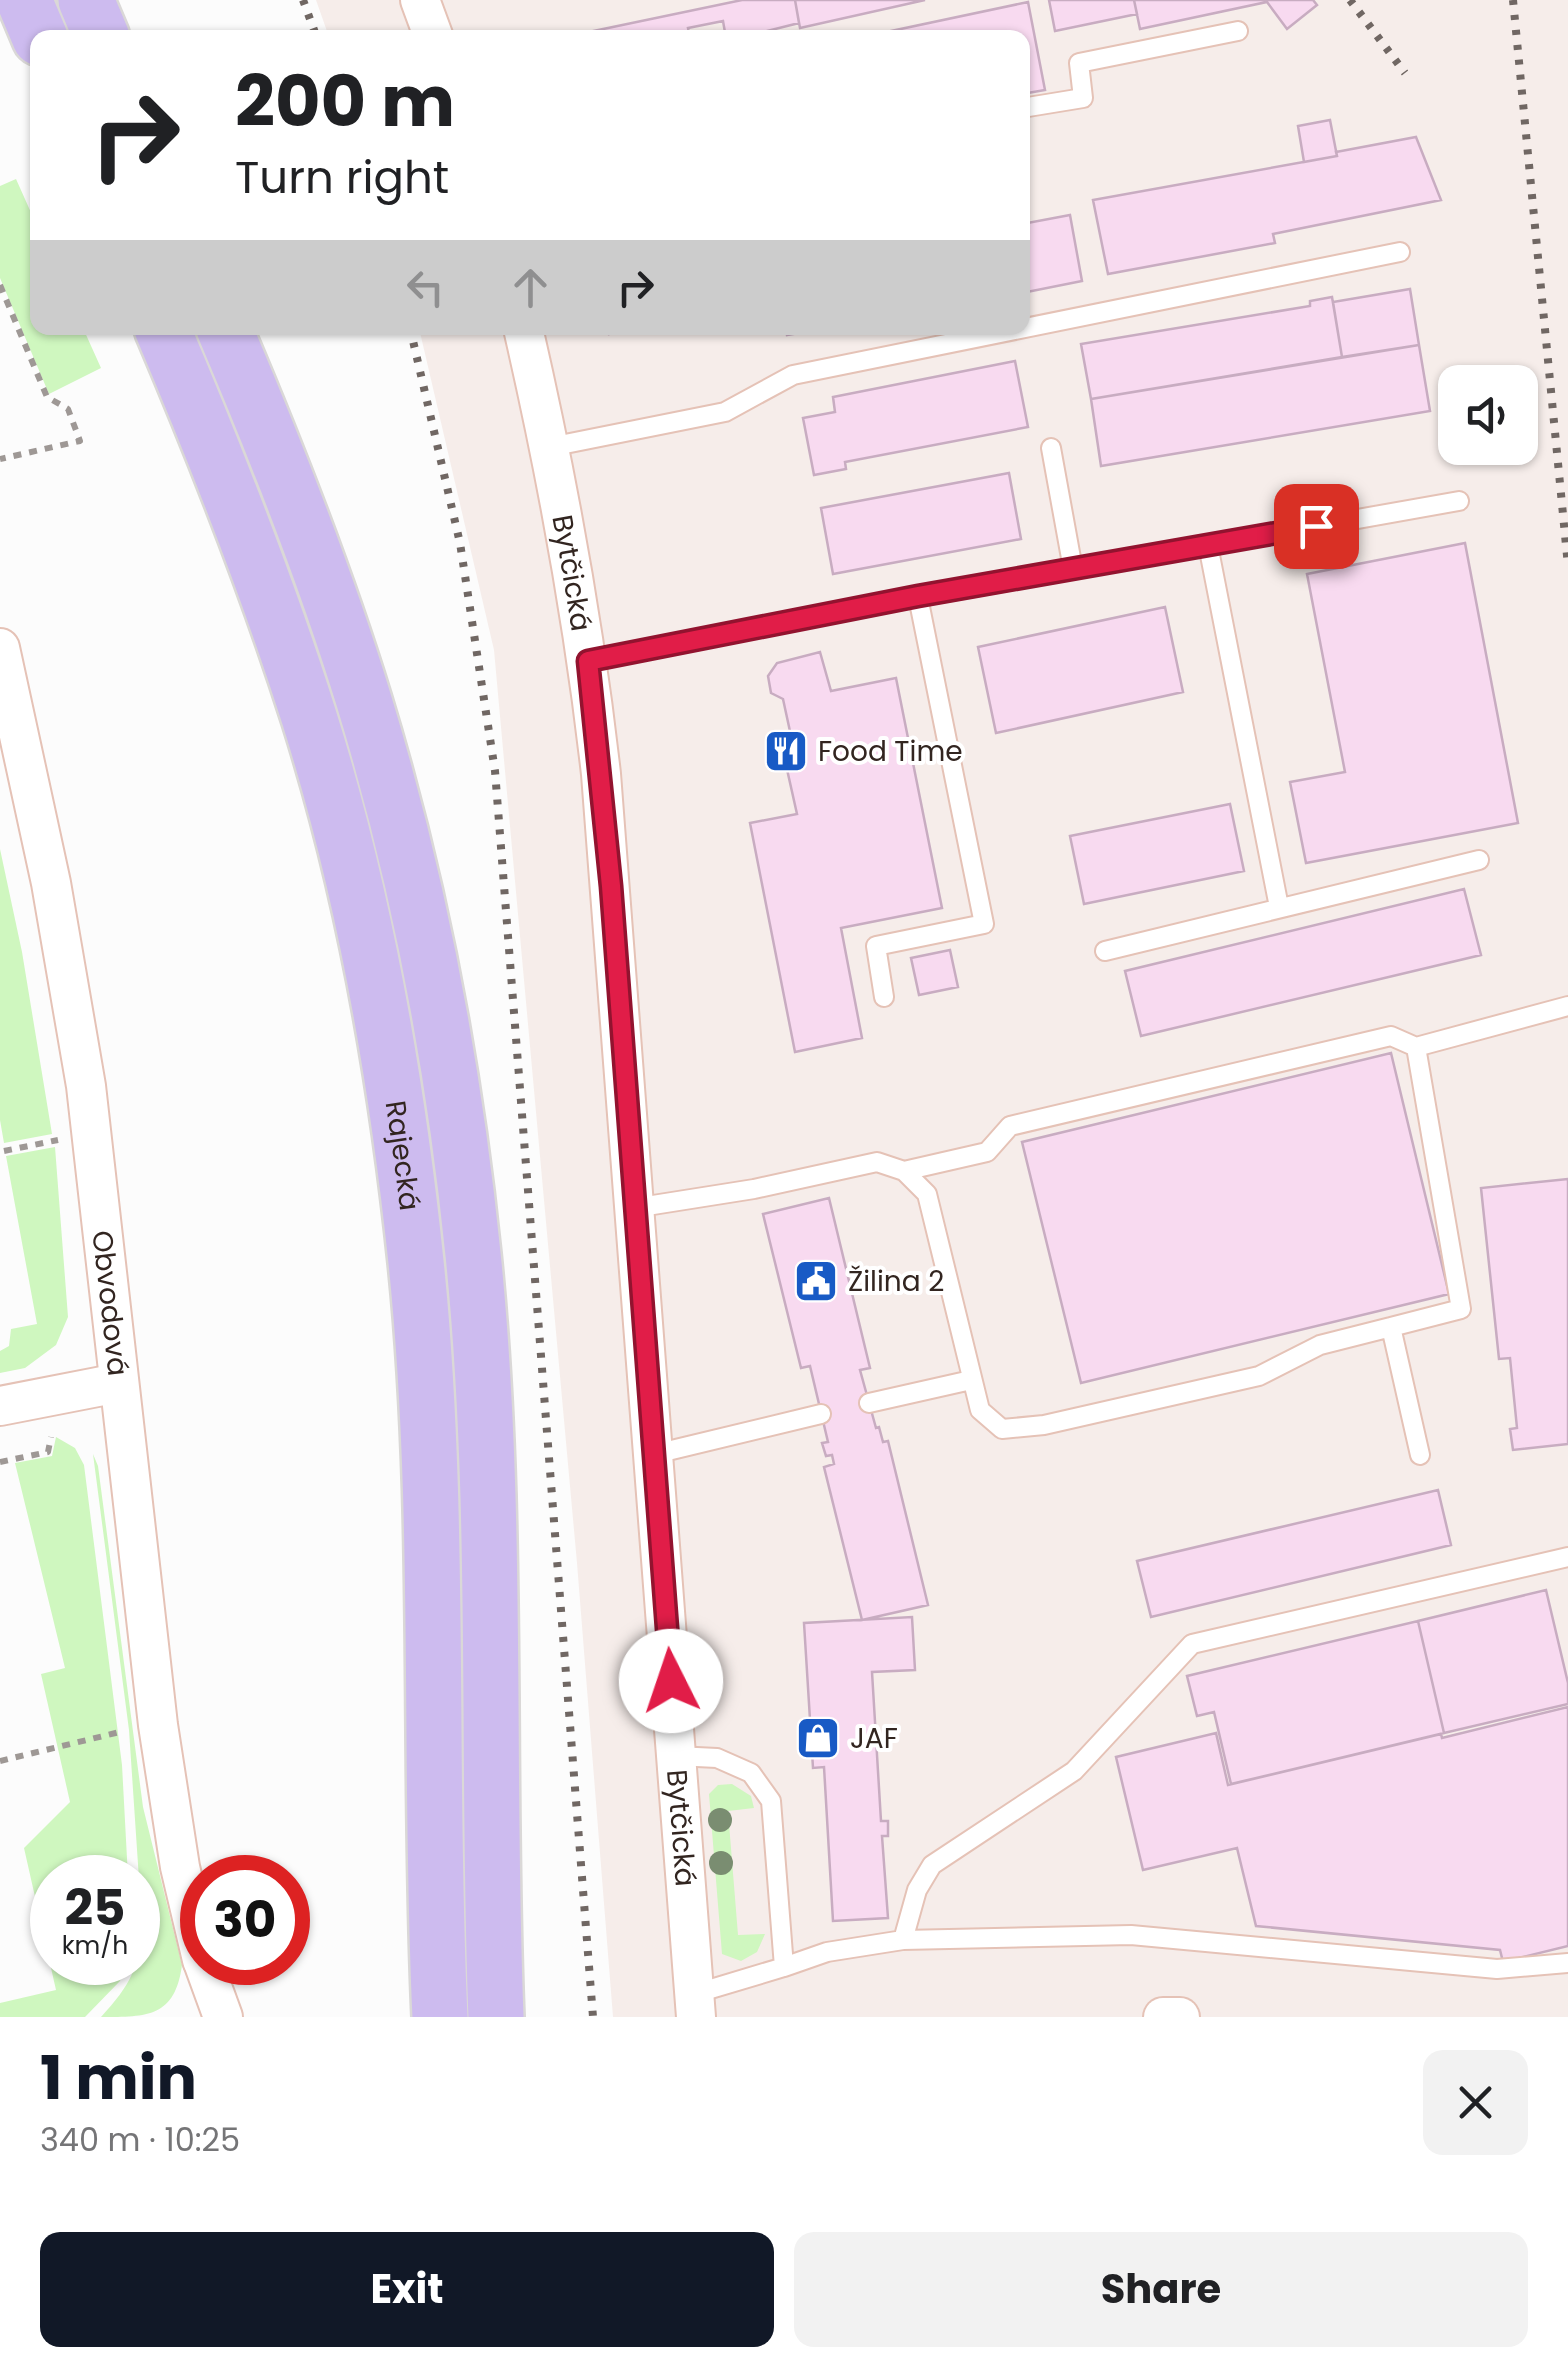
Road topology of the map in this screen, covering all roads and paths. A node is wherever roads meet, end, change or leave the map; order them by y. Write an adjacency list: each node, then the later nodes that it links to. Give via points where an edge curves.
1 (24, 0): 4 (main road)
2 (86, 0): 5 (main road)
3 (420, 0): 6 (street)
4 (37, 30)
5 (99, 30)
6 (431, 30)
7 (1238, 31): 8 (lane, via 1079,63 1083,98)
8 (1030, 107)
9 (1400, 252): 11 (lane)
10 (0, 285): 18 (path, via 48,397 68,409 80,440)
11 (1030, 326)
12 (165, 335): 56 (main road, Rajecká, via 310,720 391,1080 425,1375)
13 (227, 335): 57 (main road, via 318,565 364,703 435,988 459,1133 482,1370)
14 (524, 335): 16 (street, Bytčická)
15 (987, 335): 16 (lane, via 793,374 725,412)
16 (550, 447): 23 (street, Bytčická)
17 (1051, 448): 21 (lane)
18 (0, 459)
19 (1459, 501): 20 (lane)
20 (1208, 545): 21 (lane); 26 (lane)
21 (1073, 569): 22 (lane)
22 (918, 596): 23 (lane); 28 (lane, via 984,924 876,946)
23 (588, 661): 34 (street, Bytčická)
24 (3, 673): 37 (street, Obvodová, via 83,1069)
25 (1478, 860): 26 (lane)
26 (1279, 907): 27 (lane)
27 (1105, 951)
28 (884, 997)
29 (1568, 1006): 30 (lane)
30 (1416, 1047): 33 (lane, via 1391,1036 1010,1126 987,1152); 35 (lane, via 1461,1309)
31 (59, 1139): 32 (path)
32 (4, 1151)
33 (904, 1171): 34 (lane, via 878,1162); 36 (lane, via 927,1194)
34 (634, 1208): 42 (street, Bytčická)
35 (1391, 1327): 36 (lane, via 1320,1346 1258,1376 1044,1426 1002,1429 980,1410); 43 (lane)
36 (971, 1380): 38 (lane)
37 (118, 1382): 39 (street); 49 (street, Obvodová)
38 (869, 1402)
39 (0, 1406)
40 (821, 1414): 42 (lane)
41 (52, 1437): 44 (path, via 48,1452)
42 (655, 1454): 47 (street, Bytčická)
43 (1420, 1455)
44 (0, 1462)
45 (1568, 1557): 50 (lane, via 1192,1644 1074,1771 932,1865 917,1890)
46 (124, 1731): 48 (path)
47 (676, 1756): 52 (lane, via 717,1758 751,1773 771,1801); 54 (street, Bytčická)
48 (0, 1761)
49 (180, 1867)
50 (904, 1940): 51 (lane, via 1131,1935 1497,1968); 52 (lane)
51 (1568, 1963)
52 (784, 1966): 54 (lane)
53 (212, 1985): 55 (street, Obvodová)
54 (695, 2005)
55 (224, 2017)
56 (440, 2017)
57 (496, 2017)
58 (1162, 2017): 59 (street)
59 (1180, 2017)

